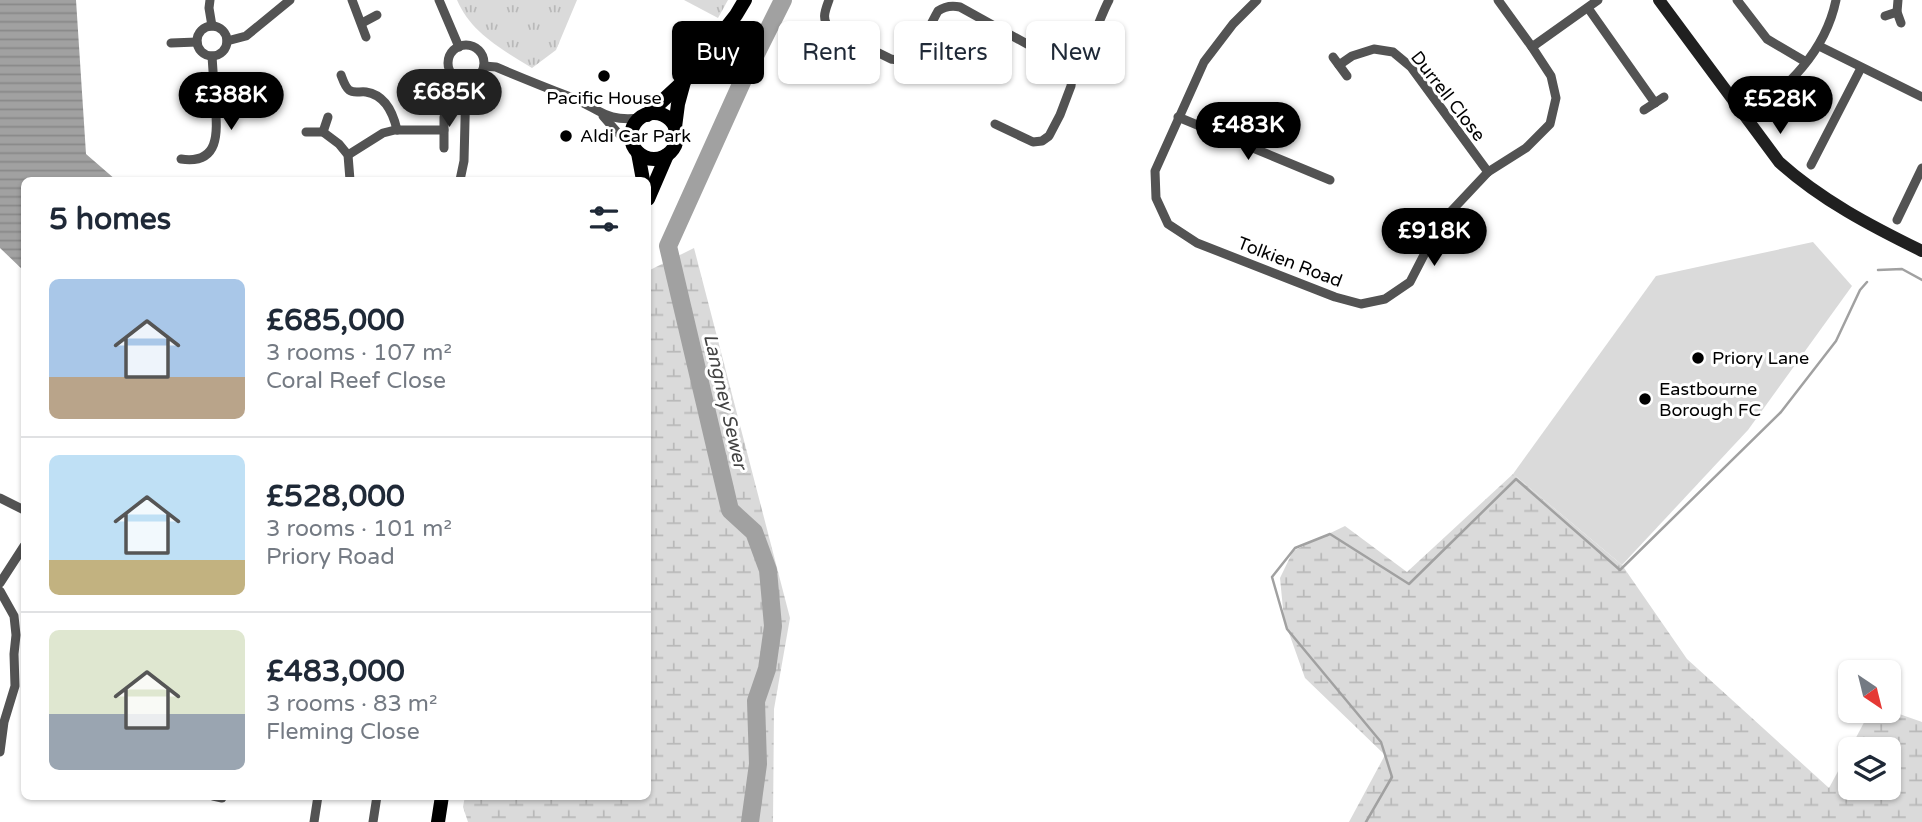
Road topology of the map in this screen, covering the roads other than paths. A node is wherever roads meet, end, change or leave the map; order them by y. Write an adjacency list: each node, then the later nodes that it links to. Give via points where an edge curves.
1 (210, 0): 24 (street)
2 (290, 0): 26 (street, via 246,36)
3 (352, 0): 22 (street)
4 (439, 0): 31 (street)
5 (745, 0): 20 (main road)
6 (829, 0): 15 (street, via 823,15 835,33 899,61 915,54 938,11)
7 (1109, 0): 21 (street)
8 (1257, 0): 51 (street, via 1204,62)
9 (1497, 0): 32 (street, Tolkien Road)
10 (1598, 0): 16 (street)
11 (1659, 0): 52 (street)
12 (1737, 0): 34 (street, via 1767,39)
13 (1836, 0): 30 (street)
14 (1898, 0): 17 (street)
15 (950, 3): 29 (street)
16 (1588, 8): 32 (street); 45 (street)
17 (1897, 12): 19 (street); 23 (street)
18 (377, 15): 22 (street)
19 (1885, 16)
20 (731, 21)
21 (1099, 21)
22 (362, 23): 25 (street)
23 (1900, 23)
24 (212, 26): 26 (street, via 222,30); 27 (street, via 200,31)
25 (366, 37)
26 (227, 41): 33 (street, via 223,51)
27 (197, 42): 28 (street); 33 (street, via 201,52)
28 (171, 43)
29 (1026, 43)
30 (1819, 46): 34 (street); 36 (street)
31 (459, 47): 35 (street, via 477,49); 39 (street, via 448,64 452,74)
32 (1532, 47): 66 (street, Tolkien Road, via 1551,76 1556,98 1550,124 1526,148)
33 (212, 56): 63 (street, via 215,141 205,156)
34 (1806, 62): 52 (street, via 1780,92)
35 (484, 66): 39 (street, via 478,77); 47 (street, via 580,101)
36 (1861, 68): 44 (street); 64 (street)
37 (341, 75): 55 (street, via 348,90 367,92 383,101)
38 (1347, 76): 66 (street, Durrell Close, via 1336,61 1374,49 1392,52 1411,68)
39 (466, 81): 68 (street)
40 (680, 84): 48 (main road)
41 (684, 84): 54 (main road)
42 (1071, 84): 53 (street, via 1049,136 1042,141 1033,142)
43 (1664, 97): 45 (street)
44 (1922, 97)
45 (1655, 103): 46 (street)
46 (1644, 110)
47 (602, 114): 48 (street, via 624,120); 60 (street)
48 (644, 116): 54 (main road, via 660,114); 60 (main road, via 632,130)
49 (328, 117): 58 (street)
50 (444, 117): 56 (street)
51 (1178, 117): 66 (street, Tolkien Road, via 1155,171 1156,198 1168,224 1197,243 1361,304 1385,299 1410,282 1441,222); 70 (street)
52 (1746, 119): 73 (street, via 1801,182)
53 (995, 124)
54 (675, 127): 62 (main road, via 676,142)
55 (397, 130): 56 (street); 61 (street, via 383,133)
56 (444, 130): 59 (street)
57 (306, 132): 58 (street)
58 (323, 132): 61 (street)
59 (444, 148)
60 (635, 149): 62 (main road, via 652,159); 69 (main road)
61 (348, 155): 67 (street)
62 (667, 155): 71 (main road)
63 (181, 159)
64 (1811, 165)
65 (1922, 168): 72 (street)
66 (1488, 172)
67 (349, 177)
68 (461, 177)
69 (642, 177)
70 (1330, 180)
71 (651, 192)
72 (1897, 220)
73 (1922, 251)
74 (0, 498): 75 (street)
75 (21, 508)
76 (21, 552): 77 (street)
77 (0, 583)
78 (0, 592): 79 (street, via 14,616 16,635 15,686)
79 (0, 752)
80 (317, 800): 83 (street)
81 (376, 800): 84 (street)
82 (441, 800): 85 (main road)
83 (314, 822)
84 (373, 822)
85 (438, 822)

